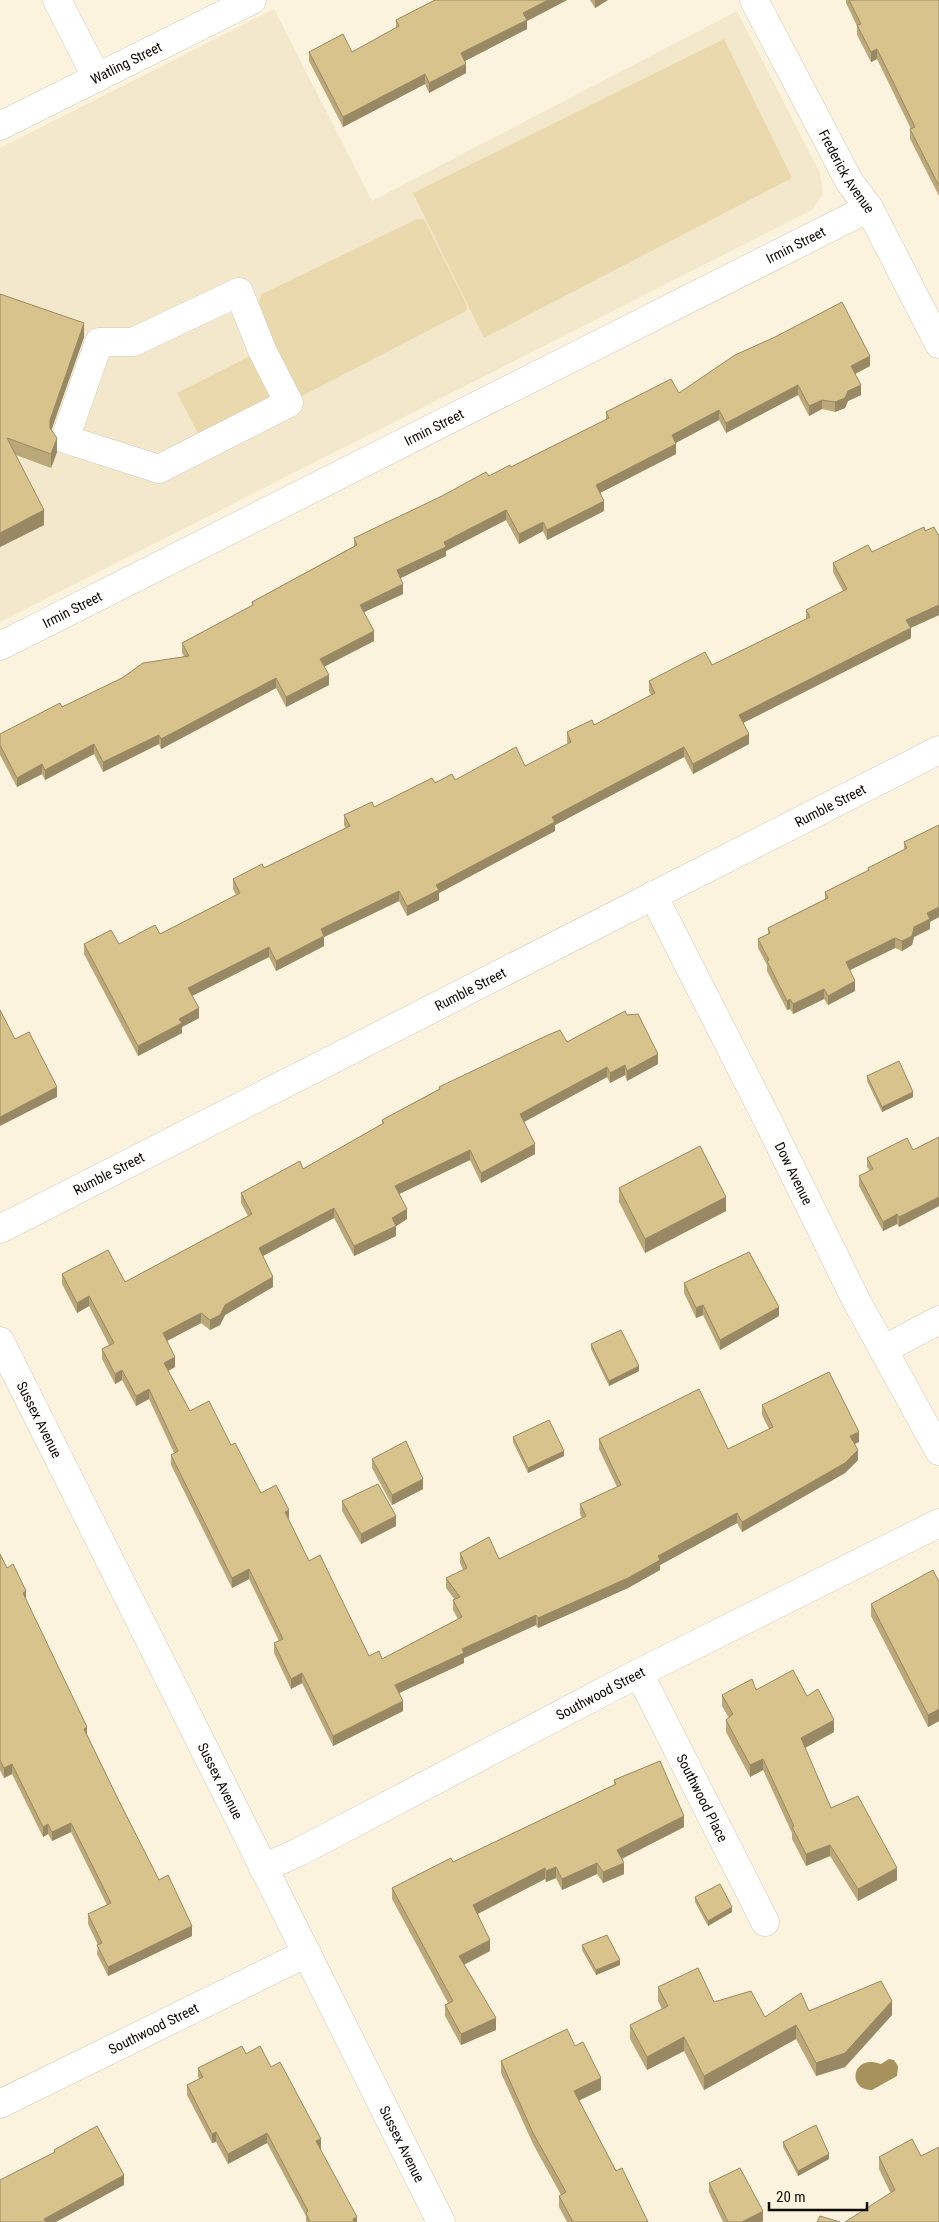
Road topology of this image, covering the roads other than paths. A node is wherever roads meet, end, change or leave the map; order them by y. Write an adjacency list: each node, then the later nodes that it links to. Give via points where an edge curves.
1 (57, 0): 4 (street)
2 (252, 0): 4 (street, Watling Street)
3 (754, 0): 6 (street, Frederick Avenue, via 849,181)
4 (97, 78): 5 (street, Watling Street)
5 (0, 126)
6 (869, 208): 7 (street, Frederick Avenue); 9 (street, Irmin Street)
7 (939, 344)
8 (65, 439): 8 (street, via 159,469 289,402 262,350 238,292 133,342 99,342)
9 (0, 646)
10 (939, 750): 11 (street, Rumble Street)
11 (653, 896): 12 (street, Rumble Street); 15 (street, Dow Avenue)
12 (0, 1229)
13 (939, 1320): 15 (street)
14 (0, 1341): 19 (street, Sussex Avenue)
15 (883, 1350): 16 (street, Dow Avenue)
16 (939, 1451)
17 (939, 1523): 18 (street, Southwood Street)
18 (639, 1673): 19 (street, Southwood Street); 20 (street, Southwood Place)
19 (263, 1868): 21 (street, Sussex Avenue)
20 (765, 1922)
21 (307, 1953): 22 (street, Southwood Street); 23 (street, Sussex Avenue)
22 (0, 2104)
23 (441, 2222)

